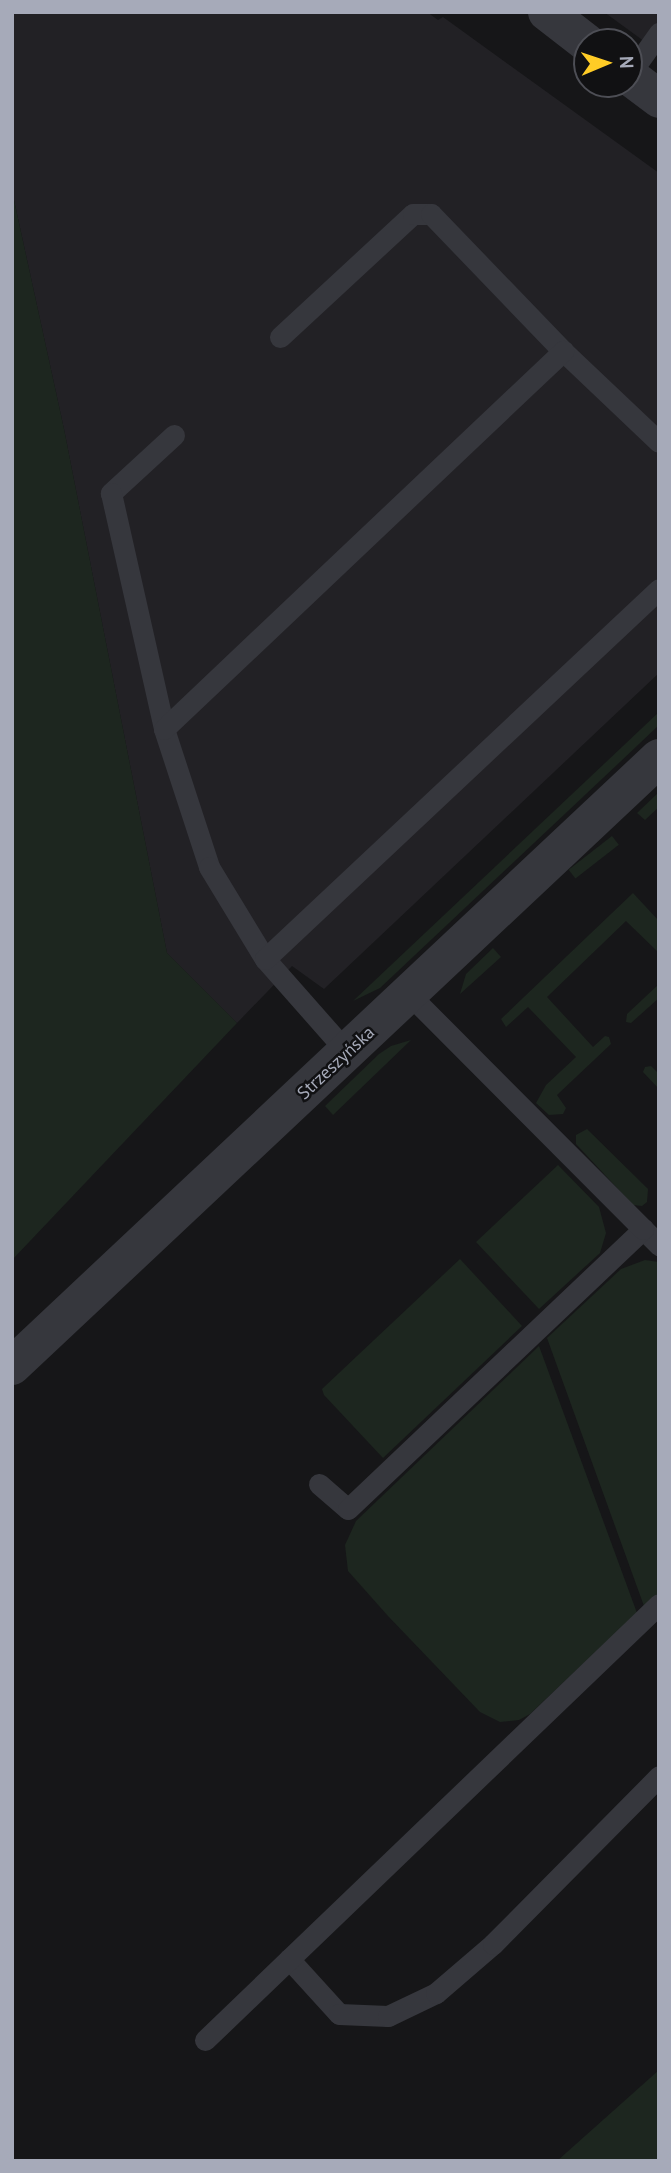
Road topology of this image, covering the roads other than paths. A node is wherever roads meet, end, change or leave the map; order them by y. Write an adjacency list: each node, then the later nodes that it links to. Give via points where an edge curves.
1 (547, 12): 2 (street)
2 (573, 32)
3 (659, 33): 4 (lane)
4 (643, 56)
5 (643, 87): 6 (street)
6 (659, 99)
7 (280, 337): 8 (lane, via 413,214 431,214)
8 (564, 351): 10 (lane); 12 (lane)
9 (174, 435): 12 (lane, via 111,493)
10 (659, 442)
11 (659, 589): 14 (lane)
12 (164, 729): 14 (lane, via 209,867)
13 (659, 758): 15 (street, Strzeszyńska)
14 (265, 959): 16 (lane)
15 (409, 994): 16 (street, Strzeszyńska); 17 (lane)
16 (347, 1052): 19 (street, Strzeszyńska)
17 (643, 1229): 18 (lane); 20 (lane, via 348,1509)
18 (659, 1245)
19 (12, 1366)
20 (319, 1485)
21 (659, 1604): 23 (lane)
22 (659, 1776): 23 (lane, via 493,1944 436,1993 388,2016 340,2014)
23 (289, 1959): 24 (lane)
24 (205, 2040)

